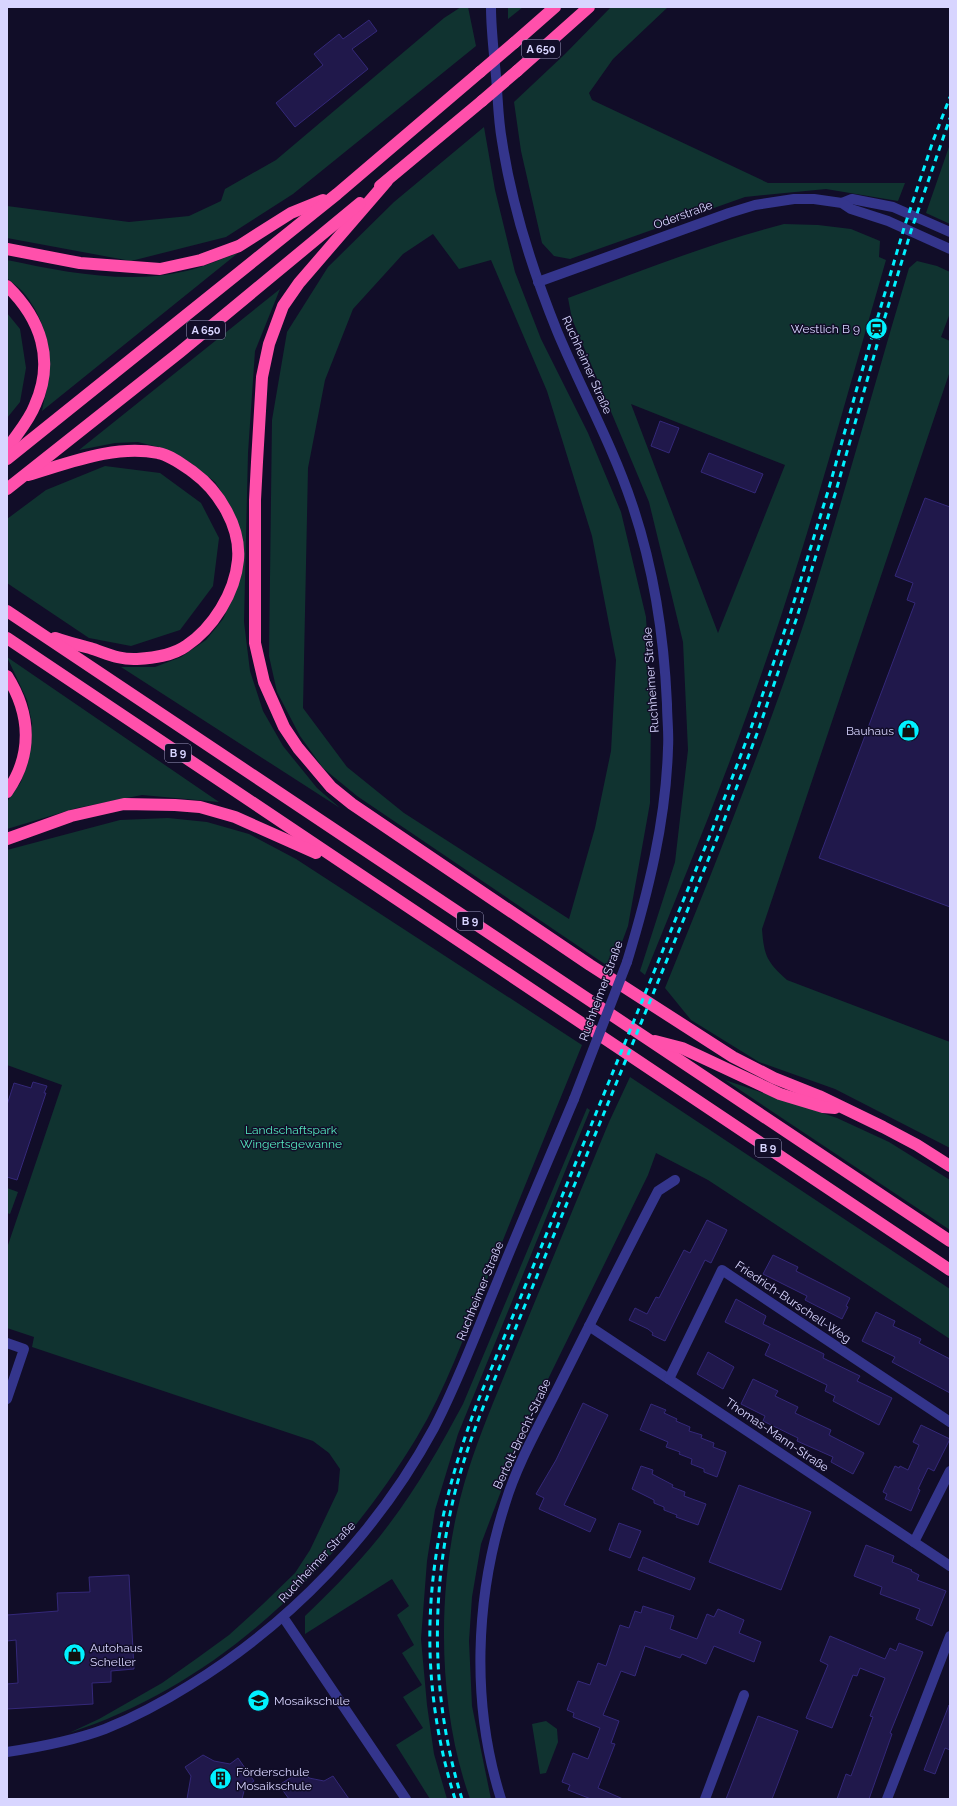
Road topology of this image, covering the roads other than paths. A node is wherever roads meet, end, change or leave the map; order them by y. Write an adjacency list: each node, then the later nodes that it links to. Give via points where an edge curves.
1 (491, 7): 10 (street, Ruchheimer Straße, via 501,138 507,174 521,231)
2 (555, 7): 5 (highway, A 650, bridge)
3 (589, 7): 4 (highway, A 650, bridge)
4 (387, 181): 14 (highway, A 650, via 180,352); 24 (highway, via 299,283 283,306 269,344 262,377 255,500 255,643 264,682 284,727 309,764 331,787 392,832 733,1057)
5 (337, 194): 8 (highway, via 291,213 239,246 201,260 160,269 80,263); 13 (highway, A 650)
6 (842, 203): 7 (street, Oderstraße, via 852,199 894,207); 9 (street, Oderstraße); 10 (street, Oderstraße, via 794,199 755,205)
7 (950, 232)
8 (7, 249)
9 (950, 249)
10 (538, 282): 37 (street, Ruchheimer Straße, bridge, via 625,485 644,545 658,604 666,681 668,748 652,874 627,962 574,1099 459,1376 433,1429 403,1479 370,1524 340,1560)
11 (7, 286): 12 (highway, via 21,299 38,326 44,351 43,379 35,406)
12 (7, 449)
13 (7, 459)
14 (23, 477): 15 (highway, A 650); 17 (highway, via 106,454 132,450 160,453 202,479 218,497 235,534 238,560 231,587 208,627 186,646 163,656 135,659 112,657)
15 (7, 489)
16 (7, 610): 17 (highway, B 9)
17 (44, 636): 23 (highway, B 9)
18 (7, 638): 22 (highway, B 9)
19 (7, 676): 20 (highway, via 17,692 25,721 26,742 18,774)
20 (7, 792)
21 (7, 839): 22 (highway, via 71,816 124,804 200,807 261,828)
22 (348, 868): 28 (highway, B 9)
23 (648, 1040): 24 (highway, B 9, via 682,1048 780,1094 823,1107); 27 (highway, B 9)
24 (846, 1110): 25 (highway, B 9, via 917,1145)
25 (950, 1166)
26 (675, 1180): 29 (street, Bertolt-Brecht-Straße, via 658,1190)
27 (950, 1242)
28 (950, 1270)
29 (589, 1326): 31 (street, Thomas-Mann-Straße); 42 (street, Bertolt-Brecht-Straße, via 521,1463 505,1503 488,1568 481,1630 481,1682 486,1733)
30 (7, 1343): 32 (street, via 24,1349)
31 (669, 1379): 33 (street, Friedrich-Burschell-Weg, via 722,1270); 35 (street, Thomas-Mann-Straße)
32 (7, 1399)
33 (950, 1422)
34 (950, 1471): 35 (street)
35 (914, 1542): 36 (street, Thomas-Mann-Straße)
36 (950, 1566)
37 (283, 1617): 40 (street, Ruchheimer Straße, via 216,1669 153,1708 105,1729 62,1742); 41 (street)
38 (950, 1636): 44 (street)
39 (744, 1696): 43 (street)
40 (7, 1752)
41 (406, 1799)
42 (501, 1799)
43 (705, 1799)
44 (887, 1799)

